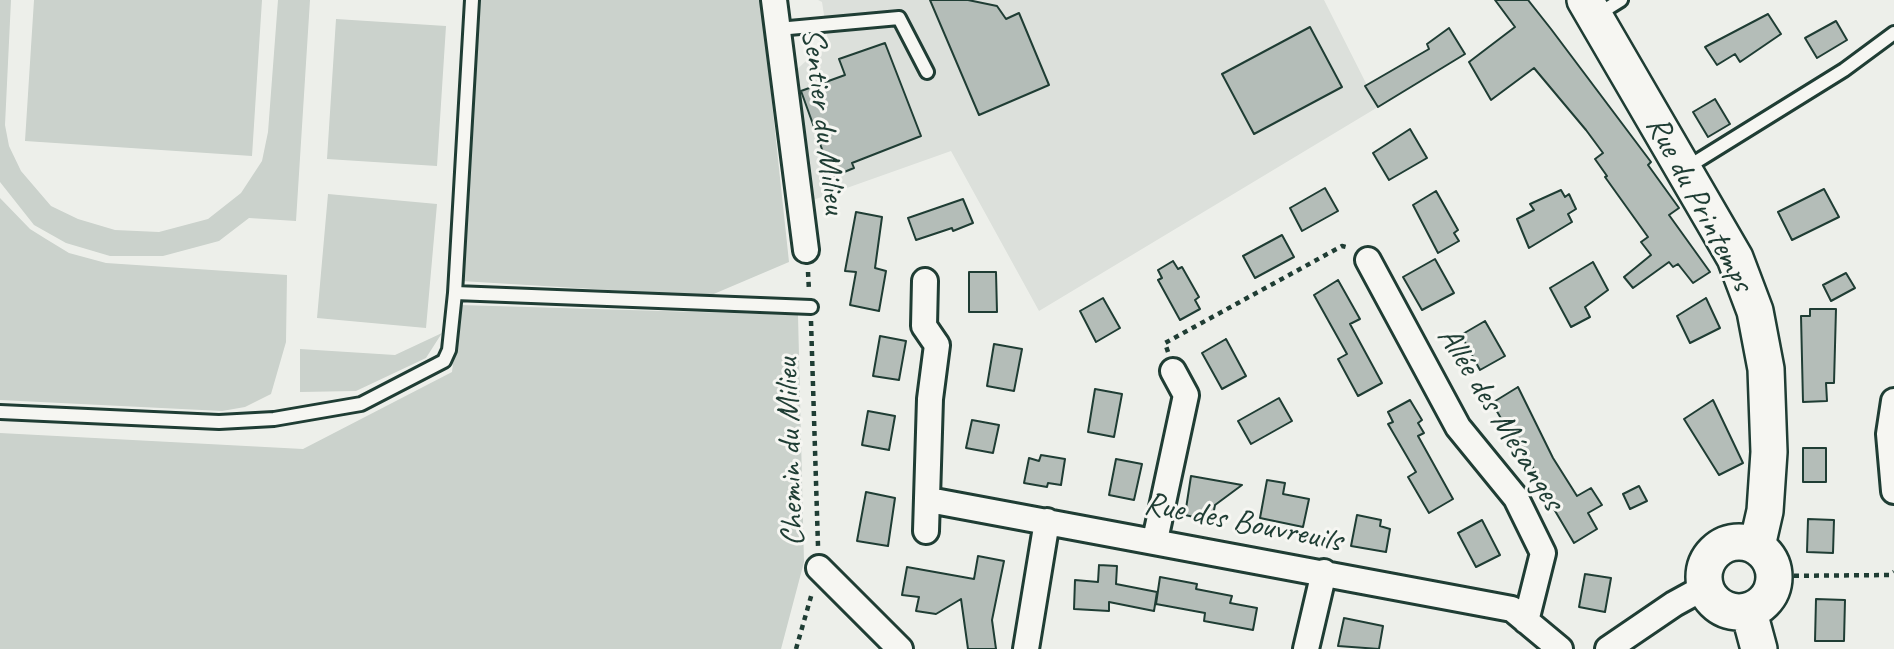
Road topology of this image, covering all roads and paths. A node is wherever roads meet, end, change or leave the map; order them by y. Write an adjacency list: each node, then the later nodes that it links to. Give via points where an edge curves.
1 (471, 0): 11 (lane)
2 (774, 0): 4 (street, Sentier du Milieu)
3 (1600, 5): 7 (main road, Rue du Printemps)
4 (778, 29): 6 (lane, via 899,18); 8 (street, Sentier du Milieu)
5 (1894, 33): 7 (lane, via 1844,70)
6 (927, 72)
7 (1683, 170): 21 (main road, Rue du Printemps, via 1735,258 1762,340 1769,480)
8 (806, 250): 12 (path, Chemin du Milieu)
9 (1368, 260): 13 (path, via 1354,248 1342,246 1165,343); 28 (street, Allée des Mésanges, via 1458,427 1516,498 1543,554)
10 (925, 281): 17 (street, via 924,326 937,345 930,400)
11 (455, 293): 12 (lane); 15 (lane, via 444,362 361,404 274,419 219,422)
12 (811, 307): 22 (path, Chemin du Milieu)
13 (1173, 371): 20 (street, via 1186,395)
14 (1894, 401): 16 (street, via 1889,433)
15 (0, 412)
16 (1894, 491)
17 (929, 500): 18 (street, Rue des Bouvreuils); 19 (street)
18 (1047, 521): 20 (street, Rue des Bouvreuils); 31 (street)
19 (926, 531)
20 (1155, 540): 23 (street, Rue des Bouvreuils)
21 (1756, 546): 25 (main road, via 1767,555); 26 (main road, via 1733,542 1717,550 1708,560)
22 (819, 568): 29 (path, Chemin du Milieu); 30 (street)
23 (1324, 572): 28 (street, Rue des Bouvreuils, via 1513,608); 32 (street)
24 (1894, 572): 25 (path)
25 (1774, 576): 27 (main road, via 1770,595)
26 (1705, 587): 27 (main road, via 1722,608); 34 (street)
27 (1749, 612): 35 (main road)
28 (1526, 621): 33 (street, Rue des Bouvreuils)
29 (796, 649)
30 (900, 649)
31 (1026, 649)
32 (1306, 649)
33 (1560, 649)
34 (1608, 649)
35 (1759, 649)

